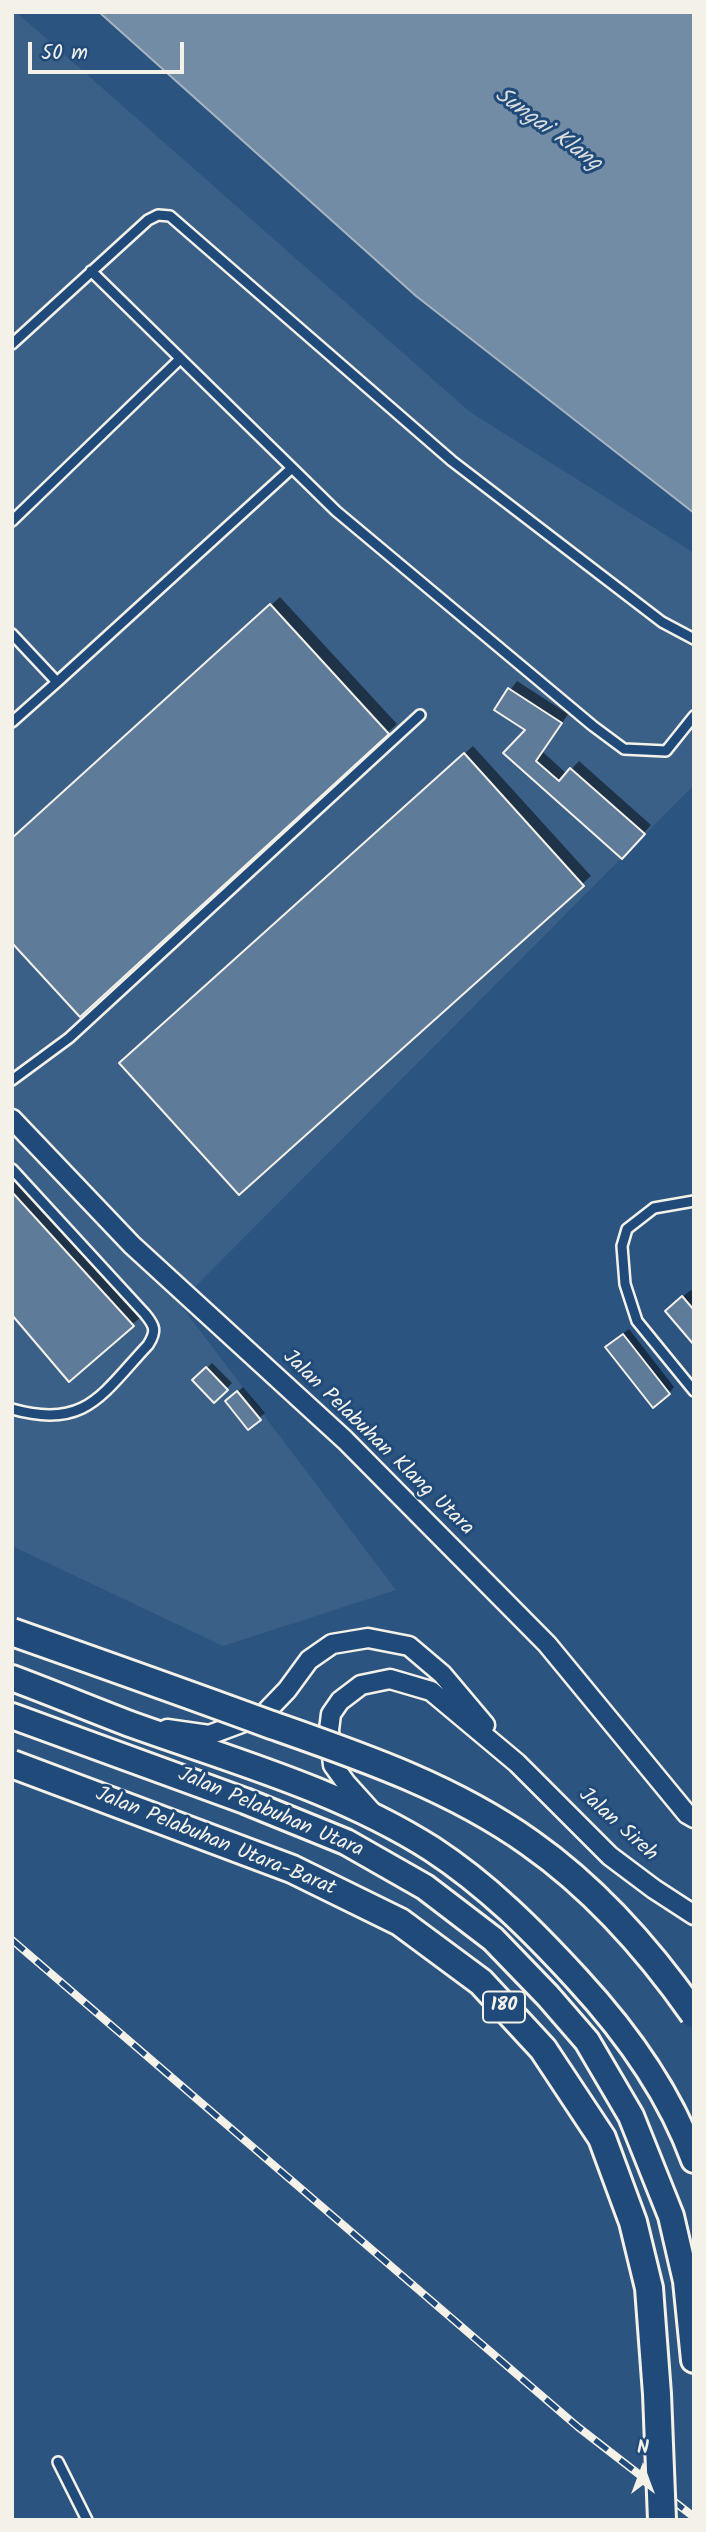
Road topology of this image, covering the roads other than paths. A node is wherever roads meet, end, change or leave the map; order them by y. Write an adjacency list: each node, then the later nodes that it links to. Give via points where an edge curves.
1 (91, 271): 2 (lane); 3 (lane); 7 (lane, via 148,220 170,216 452,461 662,622)
2 (12, 344)
3 (180, 359): 4 (lane); 5 (lane)
4 (292, 468): 8 (lane); 10 (lane, via 335,511 624,749 666,751)
5 (12, 521)
6 (12, 634): 8 (lane)
7 (694, 639)
8 (57, 682): 11 (lane)
9 (421, 715): 12 (lane, via 69,1038)
10 (694, 716)
11 (12, 722)
12 (12, 1080)
13 (12, 1119): 25 (street, Jalan Pelabuhan Klang Utara, via 132,1245 345,1440 547,1644)
14 (12, 1169): 17 (lane, via 145,1314 155,1334 95,1402 78,1411 34,1415)
15 (694, 1201): 16 (lane, via 654,1208 627,1228 622,1247 625,1284 637,1321)
16 (694, 1391)
17 (12, 1409)
18 (12, 1632): 27 (main road, bridge, via 369,1759 463,1802 530,1843 584,1886 635,1938)
19 (12, 1678): 21 (main road, Jalan Pelabuhan Utara)
20 (12, 1716): 29 (main road, Jalan Pelabuhan Utara, via 333,1837 425,1887 493,1939 587,2041 631,2116 671,2216 686,2281)
21 (130, 1723): 22 (street, via 209,1735 263,1715 309,1660 332,1644 368,1638 410,1646 442,1674); 24 (main road, Jalan Pelabuhan Utara, via 319,1791)
22 (517, 1763): 24 (street, via 431,1691 390,1679 361,1685 340,1701 331,1714 329,1730 333,1765); 26 (street, Jalan Sireh, via 610,1856)
23 (12, 1765): 32 (main road, Jalan Pelabuhan Utara-Barat / 180, bridge, via 292,1869 400,1922 481,1982 543,2049 601,2138 633,2222 649,2288)
24 (376, 1817): 28 (main road, Jalan Pelabuhan Utara, via 482,1885 547,1945 611,2015 667,2098)
25 (694, 1818)
26 (694, 1914)
27 (694, 2014)
28 (694, 2160)
29 (694, 2360)
30 (58, 2462): 31 (lane)
31 (87, 2520)
32 (662, 2520)

